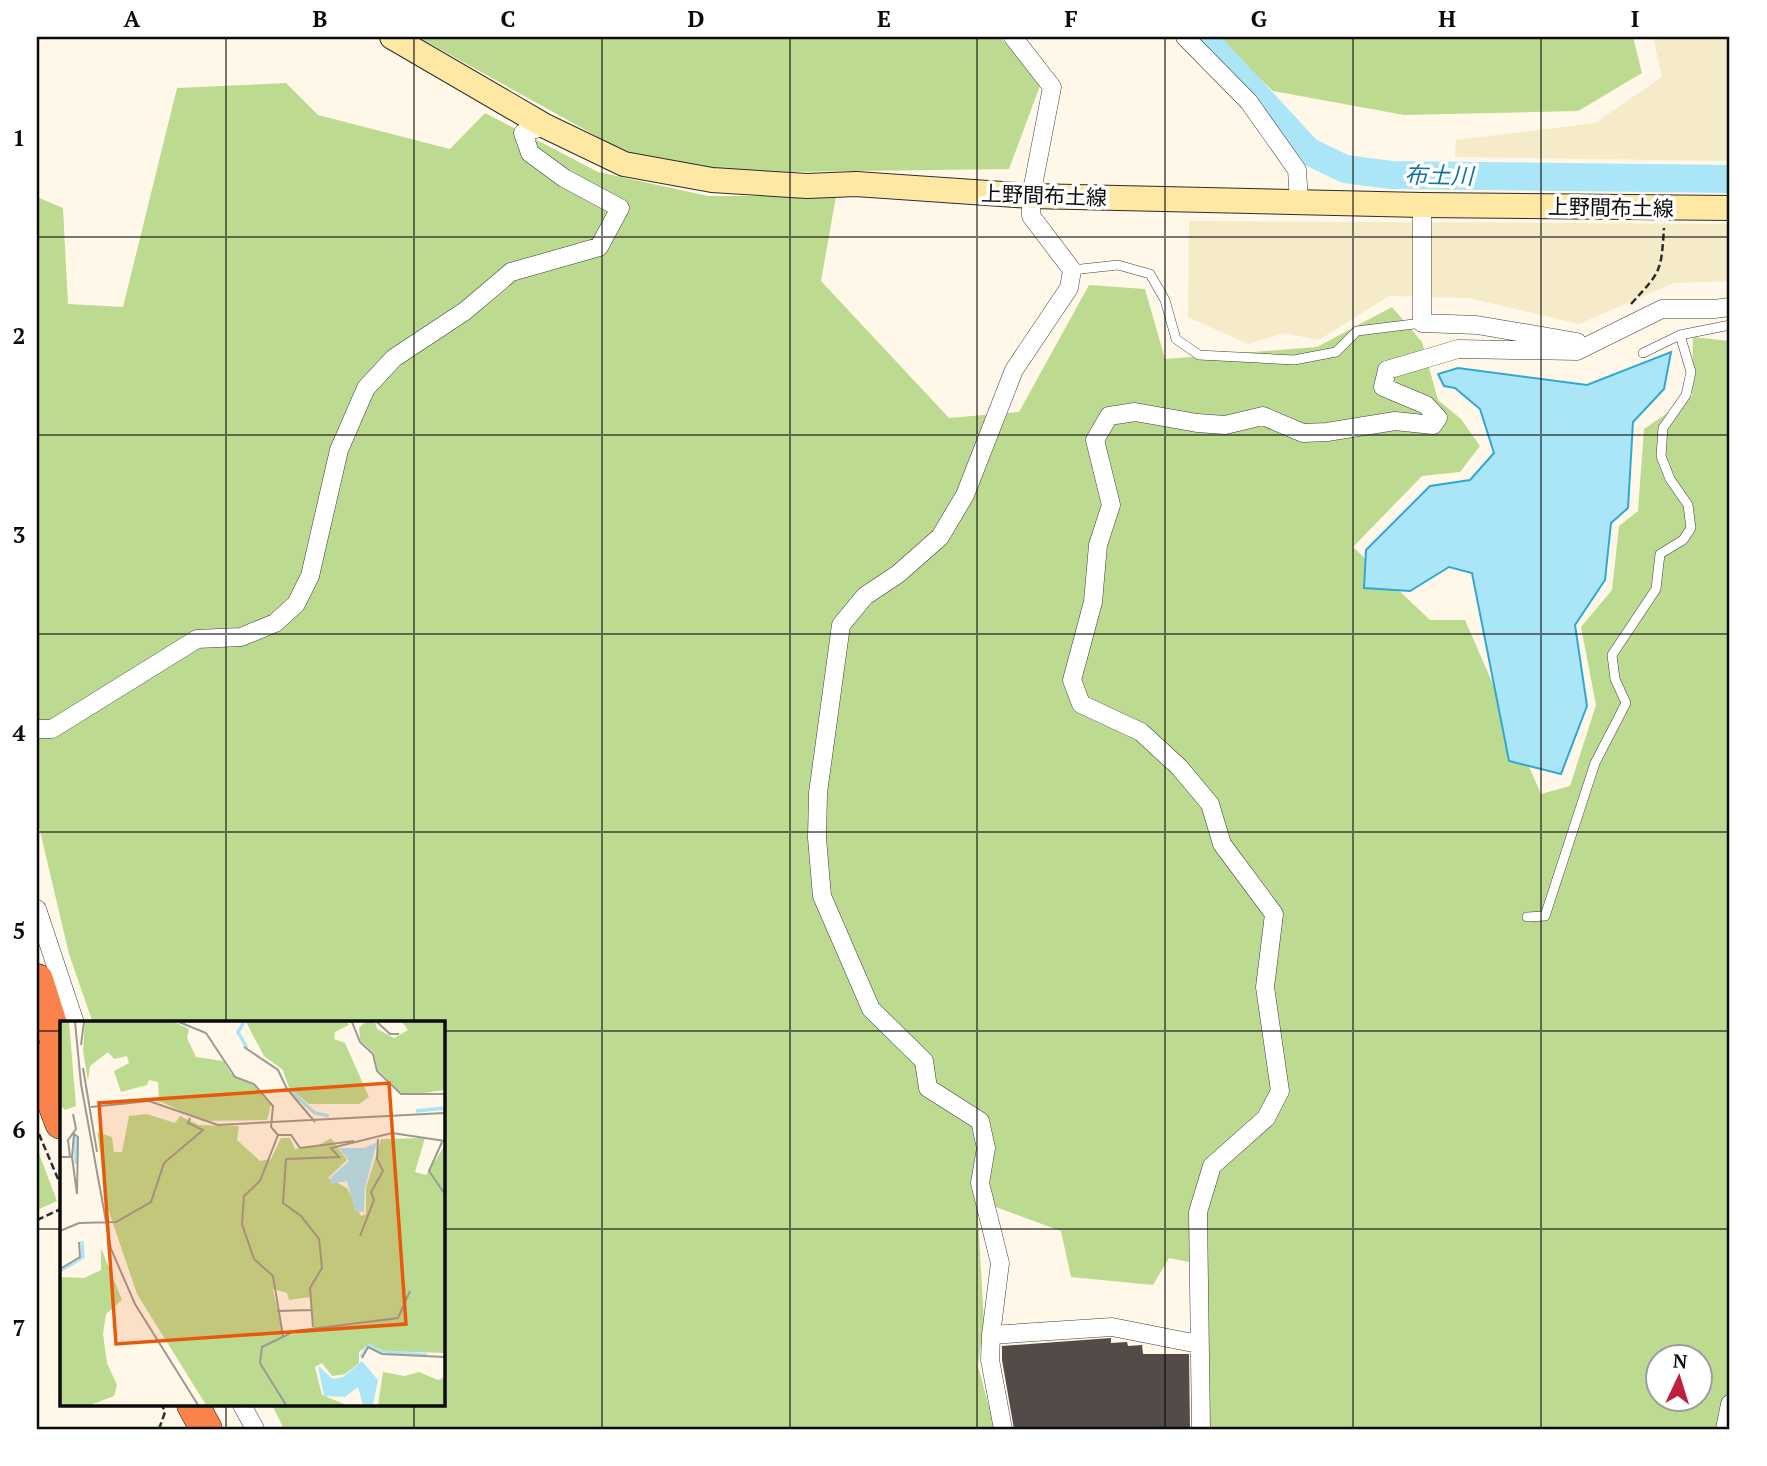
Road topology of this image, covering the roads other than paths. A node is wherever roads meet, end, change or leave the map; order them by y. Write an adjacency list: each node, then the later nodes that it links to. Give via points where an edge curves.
1 (392, 37): 4 (main road, 上野間布土線)
2 (1013, 37): 5 (street, via 1052,87)
3 (1185, 37): 6 (street, via 1249,102 1297,170)
4 (545, 126): 5 (main road, 上野間布土線, via 624,164 712,180); 16 (street, via 523,133 530,153 564,178 620,208 598,247 511,272 465,312 394,358 366,388 339,450 310,576 296,604 275,622 241,637 197,639 52,729)
5 (1031, 196): 6 (main road, 上野間布土線); 9 (street, via 1031,216)
6 (1299, 202): 7 (main road, 上野間布土線)
7 (1422, 205): 8 (main road, 上野間布土線); 11 (street)
8 (1730, 208)
9 (1072, 270): 11 (lane, via 1118,265 1150,274 1164,300 1175,339 1199,355 1294,360 1336,352 1357,331); 24 (street, via 1069,288 1014,370 965,495 940,537 865,596 841,625 818,793 821,896 872,1009 924,1060 928,1088 980,1121 986,1148 980,1183 1000,1263)
10 (1730, 307): 14 (street, via 1662,309)
11 (1422, 323): 14 (street, via 1476,325 1573,343)
12 (1730, 326): 13 (lane)
13 (1679, 335): 15 (lane); 18 (lane, via 1691,372 1686,395 1663,428 1661,456 1670,479 1689,505 1691,528 1683,540 1660,554 1656,589 1612,654 1615,679 1626,703 1595,763 1545,916)
14 (1601, 338): 25 (street, via 1577,351 1458,349 1387,370 1383,387 1426,405 1438,418 1433,425 1395,421 1303,433 1263,416 1225,425 1135,412 1109,416 1095,440 1111,505 1098,545 1093,602 1072,680 1081,704 1141,732 1179,767 1210,804 1222,844 1274,914 1265,987 1280,1091 1266,1118 1212,1166 1198,1212)
15 (1643, 353)
16 (37, 729)
17 (37, 909): 20 (street)
18 (1527, 917)
19 (37, 980): 21 (highway)
20 (74, 1021)
21 (60, 1053)
22 (37, 1059): 23 (highway)
23 (60, 1120)
24 (990, 1335): 25 (street, via 1112,1327); 33 (street)
25 (1198, 1345): 34 (street)
26 (1730, 1404): 35 (street)
27 (194, 1406): 30 (highway)
28 (217, 1406): 31 (highway)
29 (243, 1406): 32 (street)
30 (206, 1429)
31 (229, 1429)
32 (255, 1429)
33 (1003, 1429)
34 (1201, 1429)
35 (1725, 1429)

